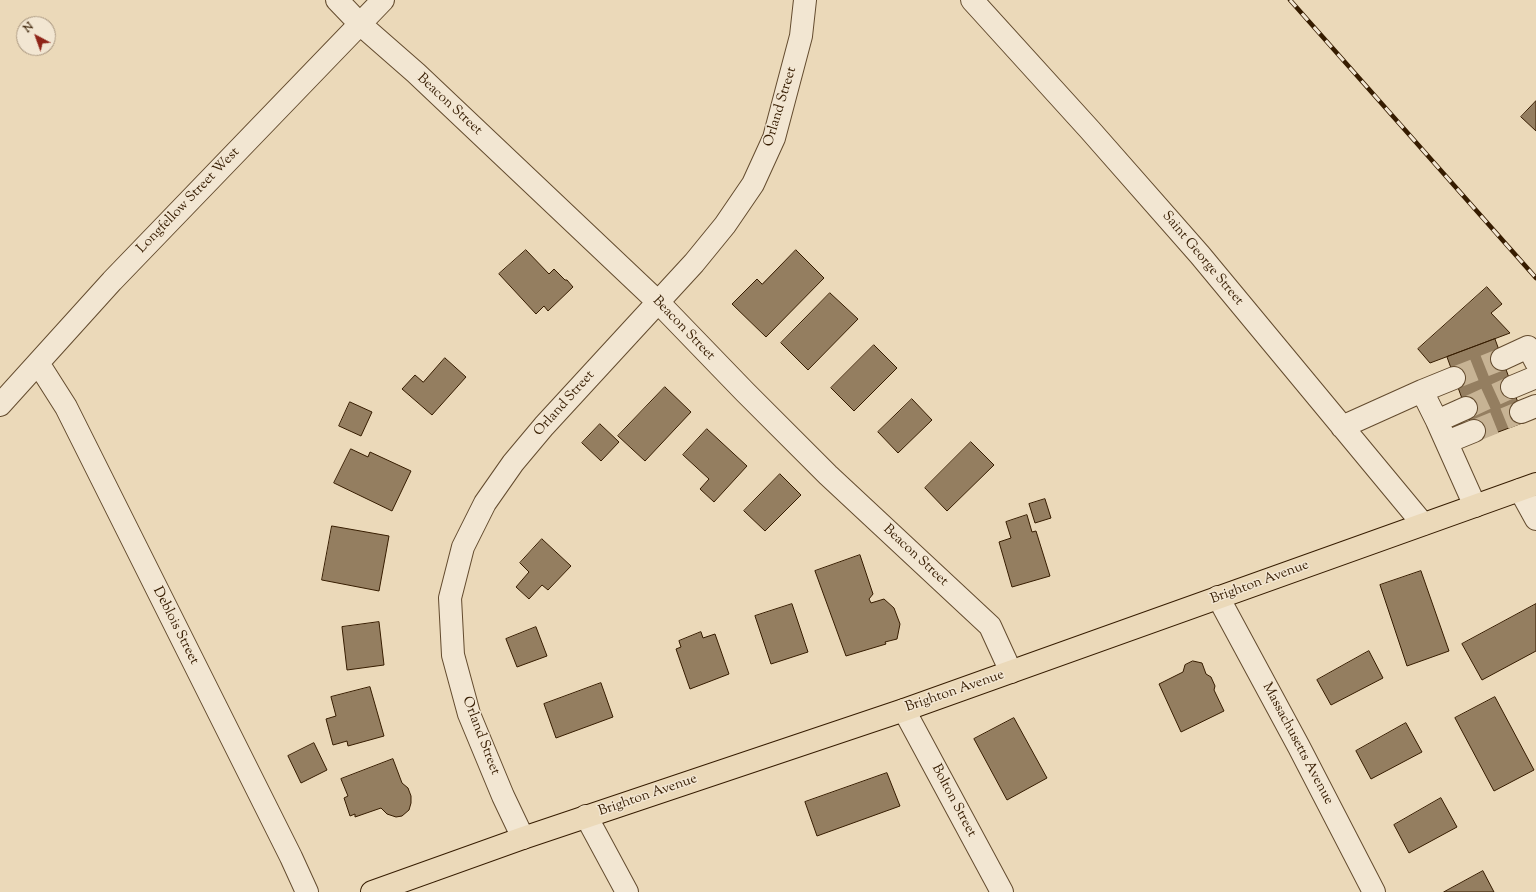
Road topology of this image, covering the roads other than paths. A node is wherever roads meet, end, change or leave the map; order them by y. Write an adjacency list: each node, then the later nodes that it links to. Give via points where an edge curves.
1 (337, 0): 5 (street, Beacon Street)
2 (383, 0): 5 (street, Longfellow Street West)
3 (805, 0): 6 (street, Orland Street, via 801,36 774,138 753,184 725,225)
4 (972, 0): 17 (street, Saint George Street, via 1195,250)
5 (360, 24): 6 (street, Beacon Street, via 416,73); 9 (street, Longfellow Street West, via 112,281)
6 (658, 302): 25 (street, Beacon Street, via 828,475 990,626); 28 (street, Orland Street, via 544,426 485,503 463,547 450,598 453,655 469,714)
7 (1502, 359): 8 (street, via 1528,347)
8 (1536, 362)
9 (38, 363): 14 (street, Longfellow Street West); 29 (street, Deblois Street, via 66,407)
10 (1536, 376): 12 (street)
11 (1454, 378): 13 (street)
12 (1512, 387)
13 (1422, 391): 16 (street); 17 (street)
14 (0, 405)
15 (1466, 408): 16 (street)
16 (1437, 421): 19 (street)
17 (1342, 427): 23 (street, Saint George Street)
18 (1474, 431): 19 (street)
19 (1447, 442): 21 (street)
20 (1528, 487): 21 (main road, Brighton Avenue); 22 (street)
21 (1474, 506): 23 (main road, Brighton Avenue)
22 (1536, 519)
23 (1423, 524): 24 (main road, Brighton Avenue)
24 (1218, 598): 25 (main road, Brighton Avenue); 33 (street, Massachusetts Avenue)
25 (1011, 672): 26 (main road, Brighton Avenue)
26 (904, 710): 27 (main road, Brighton Avenue); 32 (street, Bolton Street)
27 (586, 816): 28 (main road, Brighton Avenue); 31 (street)
28 (523, 838): 30 (main road, Brighton Avenue)
29 (307, 892)
30 (372, 892)
31 (626, 892)
32 (1002, 892)
33 (1374, 892)

